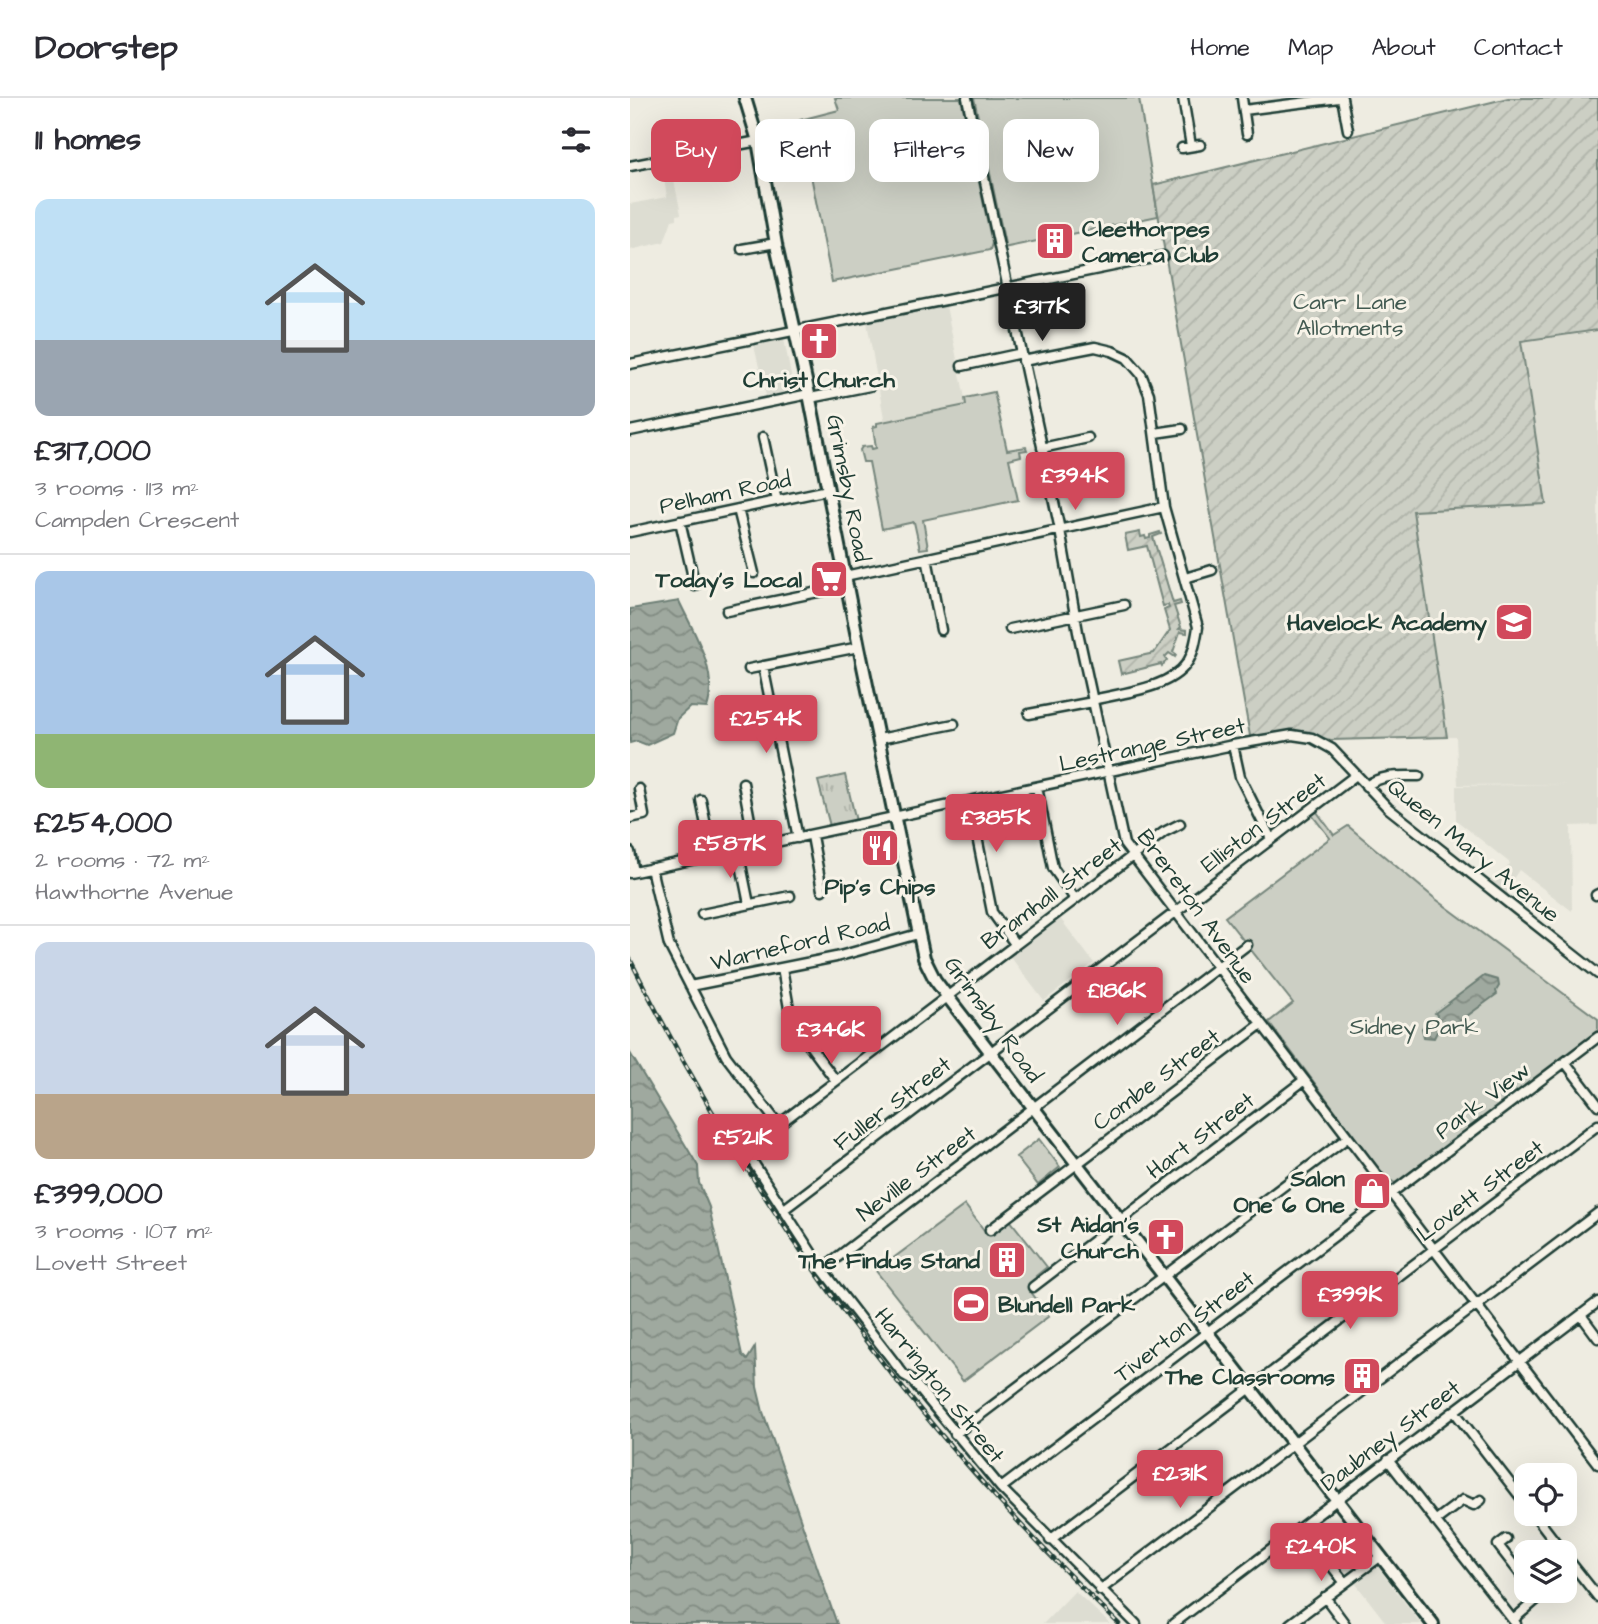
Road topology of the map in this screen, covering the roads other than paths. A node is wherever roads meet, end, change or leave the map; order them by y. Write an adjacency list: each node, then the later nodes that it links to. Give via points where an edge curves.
1 (745, 98): 6 (main road, Grimsby Road)
2 (967, 98): 18 (street, Brereton Avenue)
3 (1183, 98): 12 (street)
4 (1242, 98): 7 (street)
5 (1341, 98): 7 (street); 9 (street)
6 (751, 104): 8 (main road, Grimsby Road)
7 (1244, 110): 10 (street)
8 (755, 125)
9 (1348, 130)
10 (1247, 134)
11 (755, 142): 13 (street)
12 (1191, 146)
13 (630, 166)
14 (765, 182): 15 (main road, Grimsby Road)
15 (776, 243): 16 (street); 19 (main road, Grimsby Road)
16 (742, 249)
17 (1163, 257): 18 (street)
18 (1007, 288): 19 (street); 20 (street, Brereton Avenue)
19 (796, 331): 21 (street); 24 (main road, Grimsby Road)
20 (1022, 357): 22 (street); 27 (street, via 1095,347 1127,358 1141,373 1149,394); 30 (street, Brereton Avenue)
21 (630, 363)
22 (962, 366)
23 (870, 386): 24 (street)
24 (810, 396): 26 (street); 31 (main road, Grimsby Road)
25 (1182, 429): 27 (street)
26 (630, 431)
27 (1155, 433): 33 (street)
28 (763, 438): 32 (street)
29 (1088, 438): 30 (street)
30 (1042, 447): 36 (street, Brereton Avenue)
31 (828, 490): 32 (street, Pelham Road); 42 (main road, Grimsby Road)
32 (777, 501): 34 (street, Pelham Road)
33 (1164, 507): 36 (street); 41 (street)
34 (738, 509): 35 (street, Pelham Road); 40 (street)
35 (680, 521): 37 (street, Pelham Road); 43 (street)
36 (1060, 530): 38 (street); 46 (street, Brereton Avenue)
37 (630, 532)
38 (927, 558): 42 (street); 48 (street)
39 (1212, 570): 41 (street)
40 (754, 573)
41 (1185, 578): 52 (street, via 1198,627 1188,662 1167,681)
42 (846, 581): 45 (street); 49 (main road, Grimsby Road)
43 (695, 586)
44 (1124, 605): 46 (street)
45 (727, 611)
46 (1076, 615): 47 (street); 52 (street, Brereton Avenue)
47 (1010, 629)
48 (941, 630)
49 (859, 647): 50 (street); 55 (main road, Grimsby Road)
50 (763, 666): 51 (street); 71 (street)
51 (749, 669)
52 (1093, 701): 53 (street); 58 (street, Brereton Avenue)
53 (1029, 715)
54 (954, 724): 55 (street)
55 (879, 739): 68 (main road, Grimsby Road)
56 (1233, 745): 57 (street, Lestrange Street, via 1292,735 1312,738); 58 (street, Lestrange Street); 72 (street, via 1240,777)
57 (1332, 749): 59 (street, Queen Mary Avenue)
58 (1109, 773): 63 (street, Lestrange Street); 77 (street, Brereton Avenue, via 1124,844)
59 (1356, 775): 62 (street, Queen Mary Avenue); 72 (street, Elliston Street)
60 (1419, 776): 62 (street, via 1389,776)
61 (743, 783): 73 (street)
62 (1366, 786): 91 (street, Queen Mary Avenue)
63 (1037, 788): 66 (street, Lestrange Street); 82 (street, via 1053,868)
64 (639, 789): 67 (street, via 644,815)
65 (701, 800): 76 (street)
66 (970, 802): 68 (street, Lestrange Street); 87 (street, via 992,912)
67 (630, 818)
68 (895, 818): 70 (street, Lestrange Street); 86 (main road, Grimsby Road)
69 (1180, 824): 77 (street, Bramhall Street)
70 (812, 836): 71 (street, Lestrange Street); 80 (street)
71 (798, 838): 73 (street, Lestrange Street)
72 (1271, 839): 84 (street, Elliston Street)
73 (755, 847): 74 (street, Lestrange Street)
74 (738, 850): 76 (street, Lestrange Street); 83 (street)
75 (630, 852): 79 (street)
76 (712, 856): 78 (street, Lestrange Street)
77 (1132, 857): 82 (street, Bramhall Street); 84 (street, Brereton Avenue)
78 (651, 868): 79 (street, Lestrange Street); 92 (street, via 669,945)
79 (632, 872)
80 (822, 890)
81 (790, 896): 83 (street)
82 (1075, 899): 87 (street, Bramhall Street)
83 (749, 904): 85 (street)
84 (1175, 912): 90 (street, Brereton Avenue); 96 (street, Elliston Street)
85 (702, 914)
86 (918, 934): 89 (street, Warneford Road); 93 (main road, Grimsby Road, via 924,958)
87 (1015, 944): 93 (street, Bramhall Street)
88 (1248, 945): 90 (street, Neville Street)
89 (782, 968): 92 (street, Warneford Road); 98 (street, via 792,1020)
90 (1217, 969): 94 (street, Brereton Avenue); 101 (street, Neville Street)
91 (1598, 974)
92 (690, 986): 102 (street, via 726,1056)
93 (947, 996): 96 (main road, Grimsby Road); 98 (street, Bramhall Street)
94 (1260, 1025): 99 (street, Brereton Avenue); 106 (street, Combe Street)
95 (1598, 1037): 97 (street, Park View)
96 (992, 1052): 101 (main road, Grimsby Road); 108 (street, Fuller Street)
97 (1565, 1062): 100 (street); 107 (street, Park View)
98 (836, 1081): 102 (street, Bramhall Street)
99 (1303, 1081): 104 (street, Brereton Avenue); 110 (street, Hart Street)
100 (1598, 1105)
101 (1033, 1108): 106 (main road, Grimsby Road); 113 (street, Neville Street)
102 (778, 1124): 105 (street, Bramhall Street)
103 (1598, 1125): 112 (street, Lovett Street)
104 (1347, 1138): 107 (street, Brereton Avenue); 114 (street)
105 (747, 1147): 108 (street, Harrington Street, via 746,1153)
106 (1076, 1164): 110 (main road, Grimsby Road); 111 (street, Combe Street)
107 (1390, 1194): 112 (street, Brereton Avenue); 119 (street, Tiverton Street)
108 (783, 1210): 113 (street, Harrington Street)
109 (1598, 1213): 117 (street)
110 (1120, 1220): 114 (main road, Grimsby Road); 115 (street, Hart Street)
111 (990, 1230)
112 (1433, 1250): 117 (street, Brereton Avenue); 122 (street, Lovett Street)
113 (822, 1269): 124 (street, Harrington Street)
114 (1164, 1276): 119 (main road, Grimsby Road); 124 (street)
115 (1033, 1287)
116 (1598, 1301): 118 (street, Daubney Street)
117 (1476, 1305): 121 (street, Brereton Avenue); 125 (street)
118 (1581, 1315): 120 (street); 121 (street, Daubney Street)
119 (1207, 1333): 122 (main road, Grimsby Road); 129 (street, Tiverton Street)
120 (1598, 1338)
121 (1519, 1361): 123 (street, Daubney Street); 127 (street, Brereton Avenue)
122 (1251, 1388): 125 (main road, Grimsby Road); 136 (street, Lovett Street)
123 (1454, 1411): 126 (street, Daubney Street); 128 (street)
124 (954, 1434): 129 (street, Harrington Street)
125 (1293, 1443): 130 (main road, Grimsby Road); 142 (street)
126 (1388, 1460): 130 (street, Daubney Street); 132 (street)
127 (1598, 1464)
128 (1514, 1488)
129 (1001, 1489): 136 (street, Harrington Street)
130 (1337, 1500): 134 (street, Daubney Street); 138 (main road, Grimsby Road)
131 (1481, 1500): 132 (street, via 1474,1505 1462,1500)
132 (1435, 1521): 146 (street)
133 (1543, 1526): 137 (street)
134 (1301, 1527): 141 (street); 148 (street, Daubney Street)
135 (1506, 1539): 139 (street, via 1499,1545)
136 (1051, 1540): 142 (street, Harrington Street)
137 (1554, 1540)
138 (1381, 1556): 141 (street); 151 (main road, Grimsby Road)
139 (1514, 1565)
140 (1577, 1570): 144 (street)
141 (1345, 1583): 143 (street)
142 (1100, 1590): 147 (street, Harrington Street)
143 (1325, 1597): 149 (street); 150 (street)
144 (1598, 1597)
145 (1533, 1603): 146 (street)
146 (1514, 1622)
147 (1136, 1624)
148 (1173, 1624)
149 (1290, 1624)
150 (1345, 1624)
151 (1433, 1624)

